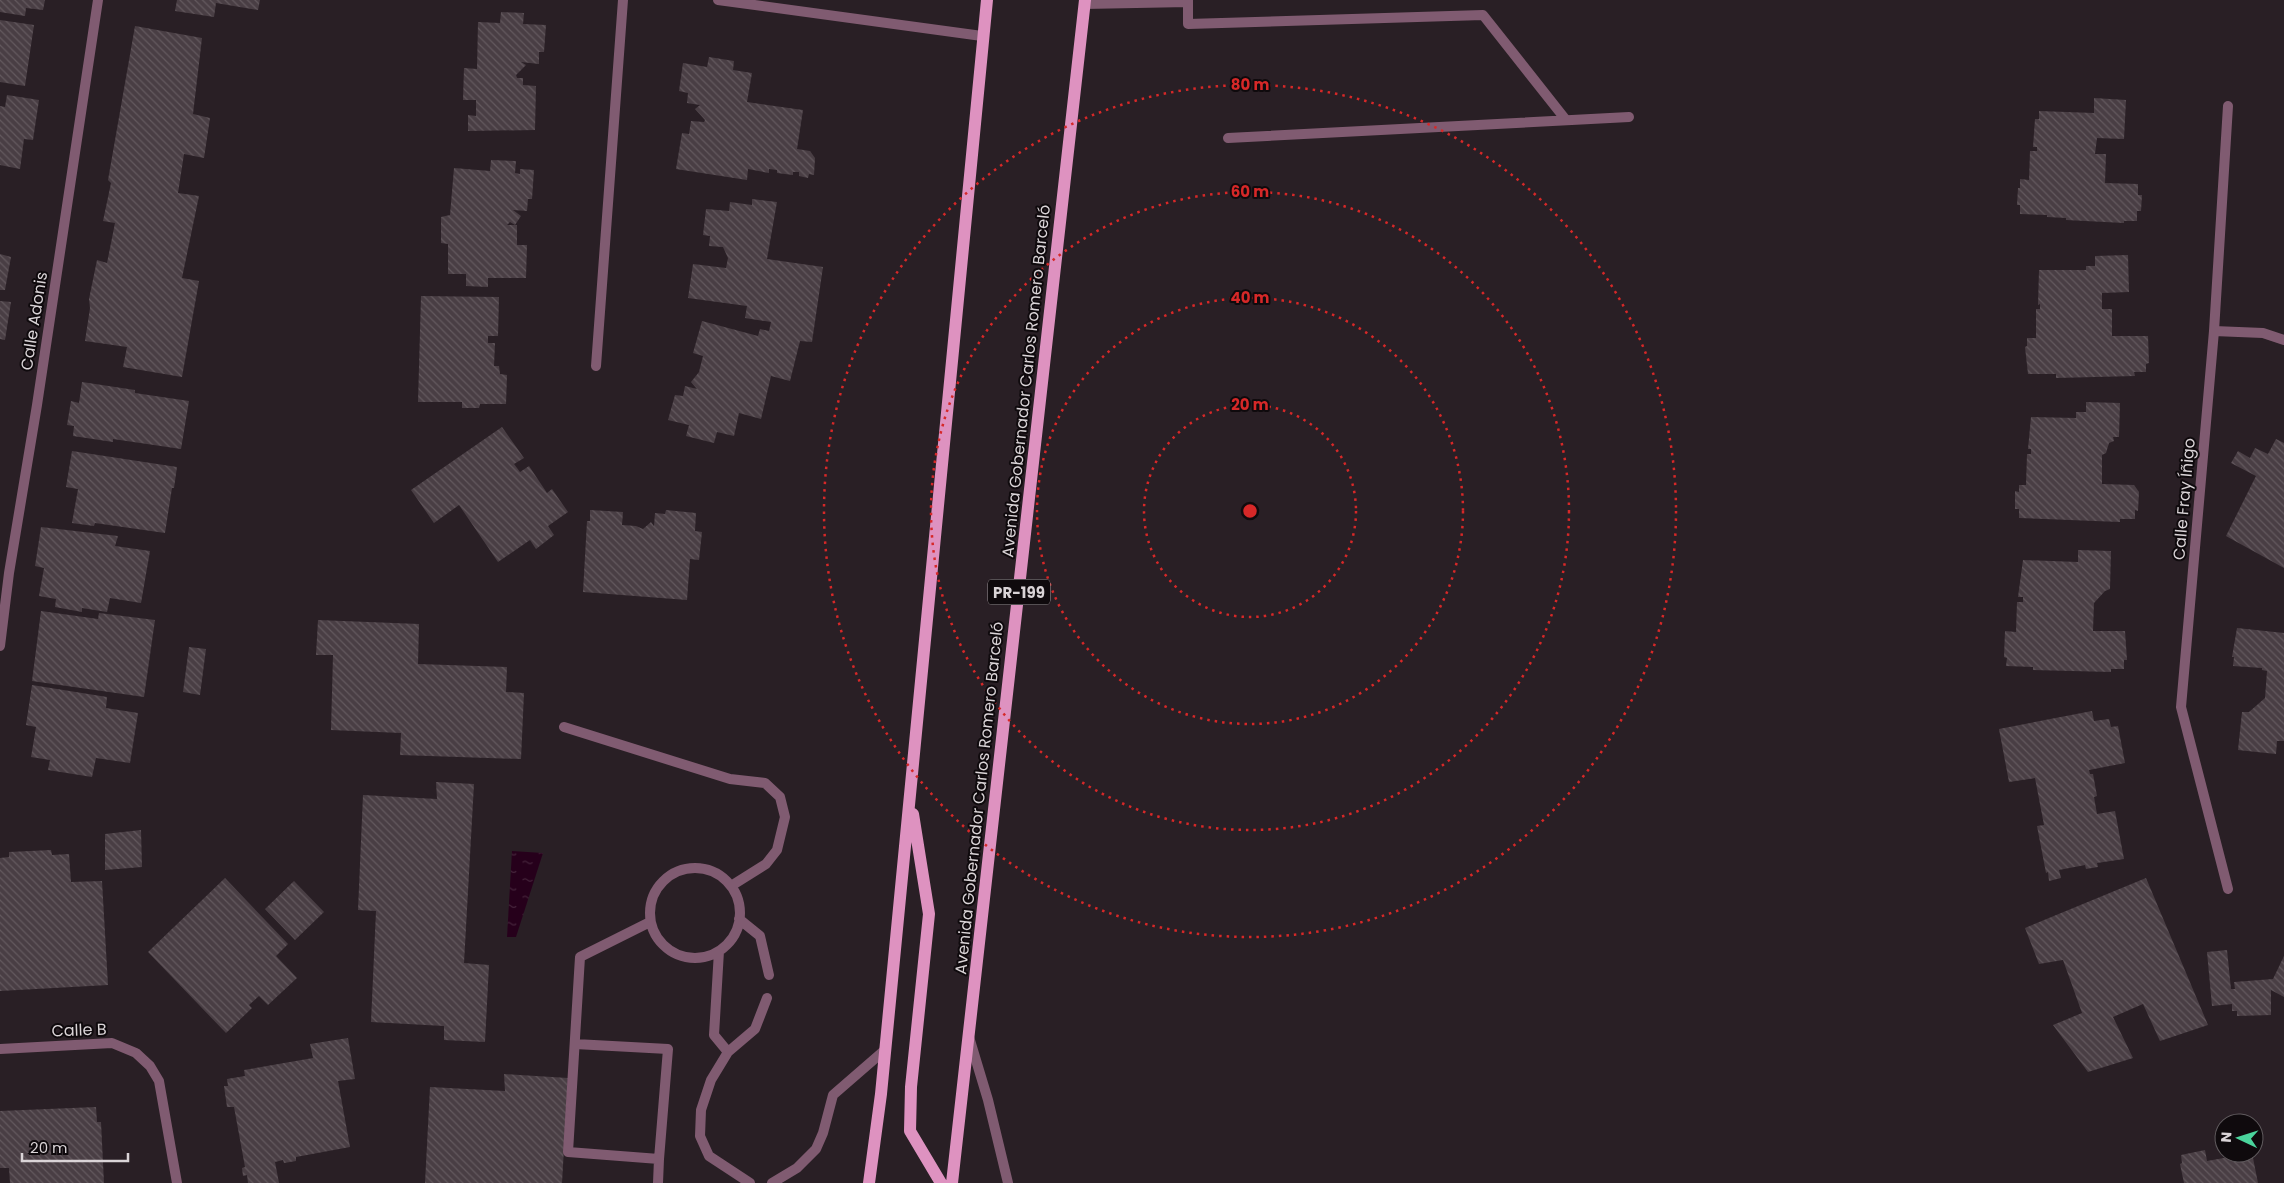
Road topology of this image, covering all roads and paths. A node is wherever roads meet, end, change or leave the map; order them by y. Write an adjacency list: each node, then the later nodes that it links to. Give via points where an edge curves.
1 (98, 0): 15 (street, Calle Adonis, via 37,405)
2 (623, 0): 14 (street)
3 (718, 0): 7 (street)
4 (987, 0): 7 (main road)
5 (1188, 1): 6 (street); 10 (street, via 1188,24 1482,14)
6 (1084, 2): 26 (main road, Avenida Gobernador Carlos Romero Barceló / PR-199)
7 (982, 36): 18 (main road)
8 (2228, 106): 12 (street, Calle Fray Íñigo)
9 (1629, 117): 10 (street)
10 (1566, 120): 11 (street)
11 (1228, 138)
12 (2214, 330): 13 (street, via 2264,334); 20 (street, Calle Fray Íñigo, via 2181,707)
13 (2284, 340)
14 (596, 366)
15 (5, 572): 16 (street, Calle Adonis)
16 (0, 646)
17 (564, 727): 19 (street, via 730,778 765,783 780,797 785,817 777,850 766,864)
18 (910, 797): 29 (main road); 37 (main road, via 929,914 911,1087 910,1132)
19 (731, 886): 21 (street, via 738,899); 22 (street, via 720,875 706,869 691,867 676,871 654,892 649,906)
20 (2228, 889)
21 (739, 919): 23 (street, via 730,941); 24 (street, via 760,936)
22 (650, 922): 23 (street, via 656,936 677,955 706,957); 27 (street, via 580,957)
23 (719, 951): 30 (street, via 714,1035)
24 (768, 974)
25 (767, 998): 30 (street, via 755,1029)
26 (969, 1036): 38 (main road, Avenida Gobernador Carlos Romero Barceló / PR-199); 39 (street)
27 (575, 1044): 31 (street, via 568,1152); 31 (street, via 668,1049)
28 (0, 1049): 32 (street, Calle B, via 112,1043 136,1052 159,1081)
29 (886, 1049): 35 (street, via 833,1094 816,1149 797,1168); 36 (main road)
30 (728, 1052): 34 (street, via 711,1080 701,1110 700,1136 709,1156)
31 (660, 1159): 33 (street)
32 (177, 1183)
33 (658, 1183)
34 (750, 1183)
35 (772, 1183)
36 (869, 1183)
37 (941, 1183)
38 (952, 1183)
39 (1008, 1183)

